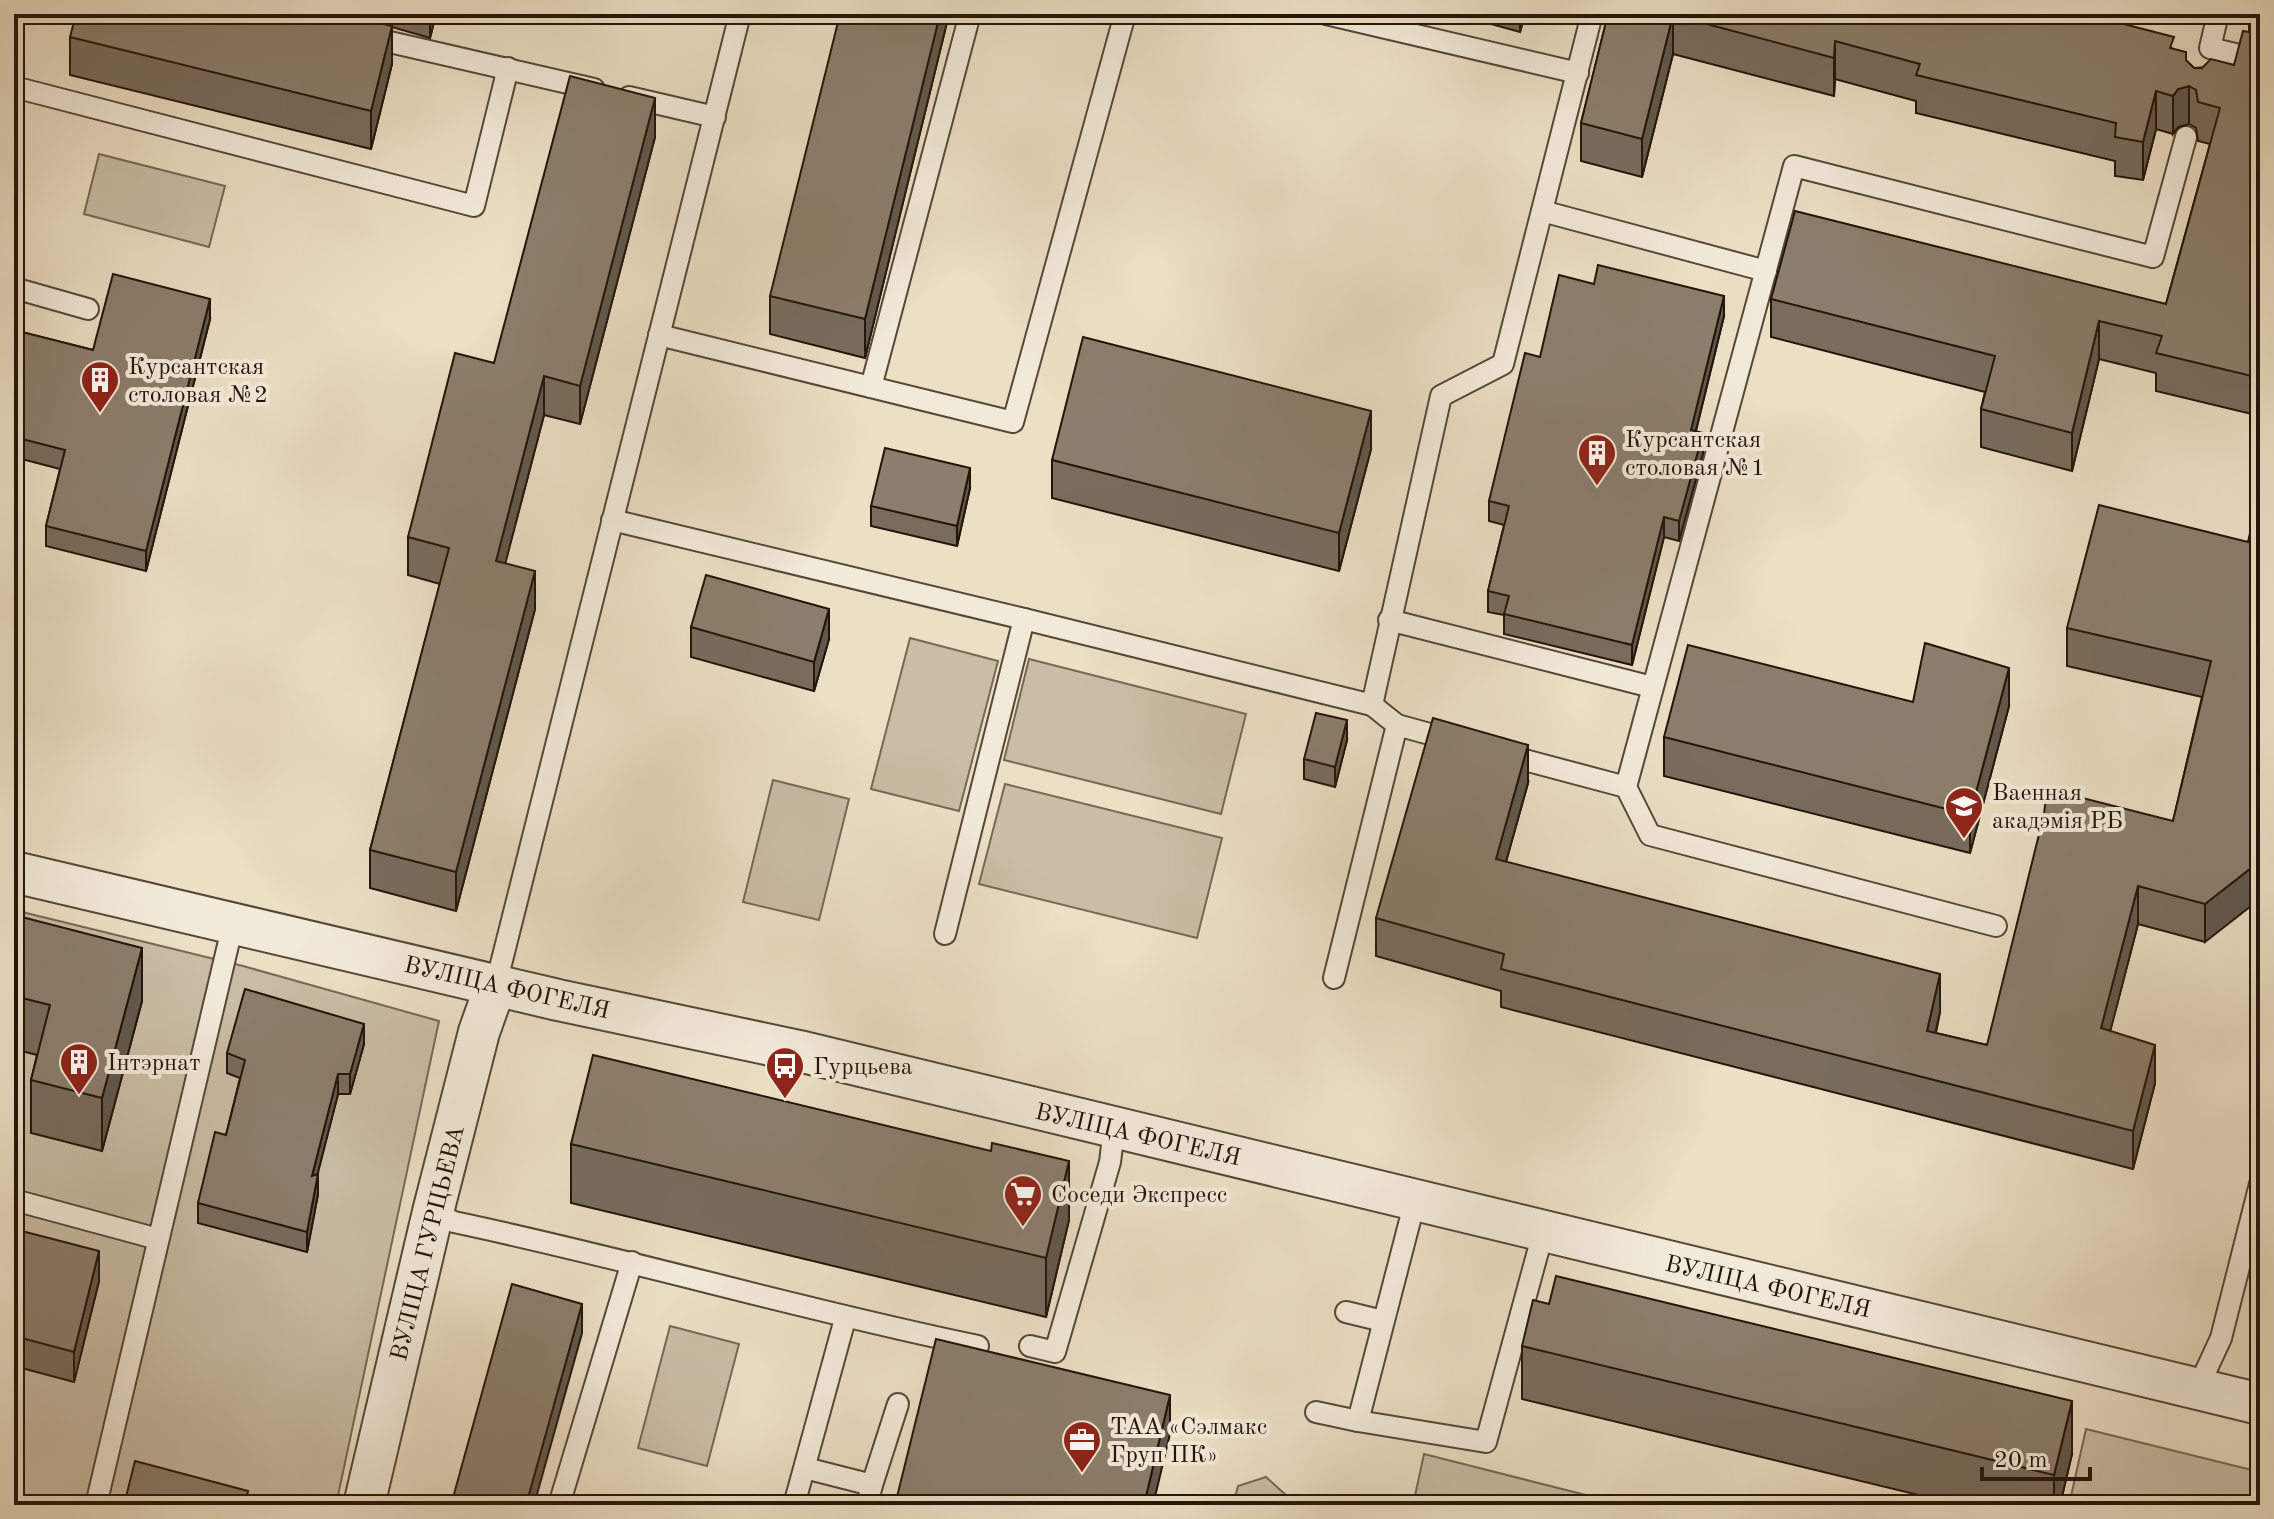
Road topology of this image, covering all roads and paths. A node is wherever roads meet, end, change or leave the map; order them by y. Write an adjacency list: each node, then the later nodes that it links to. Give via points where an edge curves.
1 (740, 14): 12 (lane)
2 (970, 14): 19 (lane)
3 (1125, 14): 19 (lane, via 1013,422)
4 (1326, 14): 10 (lane)
5 (1592, 14): 10 (lane)
6 (2218, 14): 8 (lane, via 2208,55)
7 (355, 34): 9 (lane)
8 (2260, 60)
9 (508, 68): 11 (lane, via 474,206); 12 (lane)
10 (1578, 73): 14 (lane)
11 (14, 87)
12 (715, 117): 18 (lane)
13 (2186, 137): 15 (lane, via 2153,257 1794,166)
14 (1542, 211): 15 (lane); 22 (lane, via 1503,364 1441,396)
15 (1766, 271): 23 (lane)
16 (14, 288): 17 (lane)
17 (88, 309)
18 (659, 335): 19 (lane); 20 (lane)
19 (871, 387)
20 (612, 520): 21 (lane); 32 (lane)
21 (1024, 619): 24 (lane); 30 (lane)
22 (1389, 620): 23 (lane); 24 (lane)
23 (1652, 687): 26 (lane)
24 (1372, 705): 25 (lane)
25 (1397, 725): 26 (lane); 31 (lane)
26 (1626, 787): 29 (lane, via 1650,835)
27 (14, 872): 28 (street, ВУЛІЦА ФОГЕЛЯ)
28 (233, 924): 32 (street, ВУЛІЦА ФОГЕЛЯ); 39 (lane)
29 (1996, 926)
30 (945, 934)
31 (1334, 978)
32 (496, 984): 33 (street, ВУЛІЦА ФОГЕЛЯ); 37 (street, ВУЛІЦА ГУРЦЬЕВА)
33 (1114, 1129): 36 (street, ВУЛІЦА ФОГЕЛЯ); 45 (lane, via 1110,1162 1055,1352)
34 (2260, 1184): 46 (lane, via 2221,1338)
35 (14, 1200): 39 (lane)
36 (1415, 1201): 38 (street, ВУЛІЦА ФОГЕЛЯ); 43 (lane)
37 (433, 1212): 40 (lane, via 454,1222); 54 (street, ВУЛІЦА ГУРЦЬЕВА)
38 (1543, 1233): 46 (street, ВУЛІЦА ФОГЕЛЯ); 50 (lane, via 1486,1442)
39 (158, 1239): 53 (lane)
40 (632, 1262): 42 (lane); 55 (lane)
41 (1346, 1312): 43 (lane)
42 (845, 1319): 44 (lane); 51 (lane)
43 (1383, 1321): 50 (lane)
44 (978, 1346)
45 (1030, 1346)
46 (2197, 1390): 48 (street, ВУЛІЦА ФОГЕЛЯ)
47 (898, 1404): 52 (lane)
48 (2260, 1404)
49 (1316, 1412): 50 (lane)
50 (1358, 1421)
51 (805, 1468): 52 (lane); 56 (lane)
52 (869, 1495)
53 (96, 1505)
54 (364, 1505)
55 (559, 1505)
56 (794, 1505)

